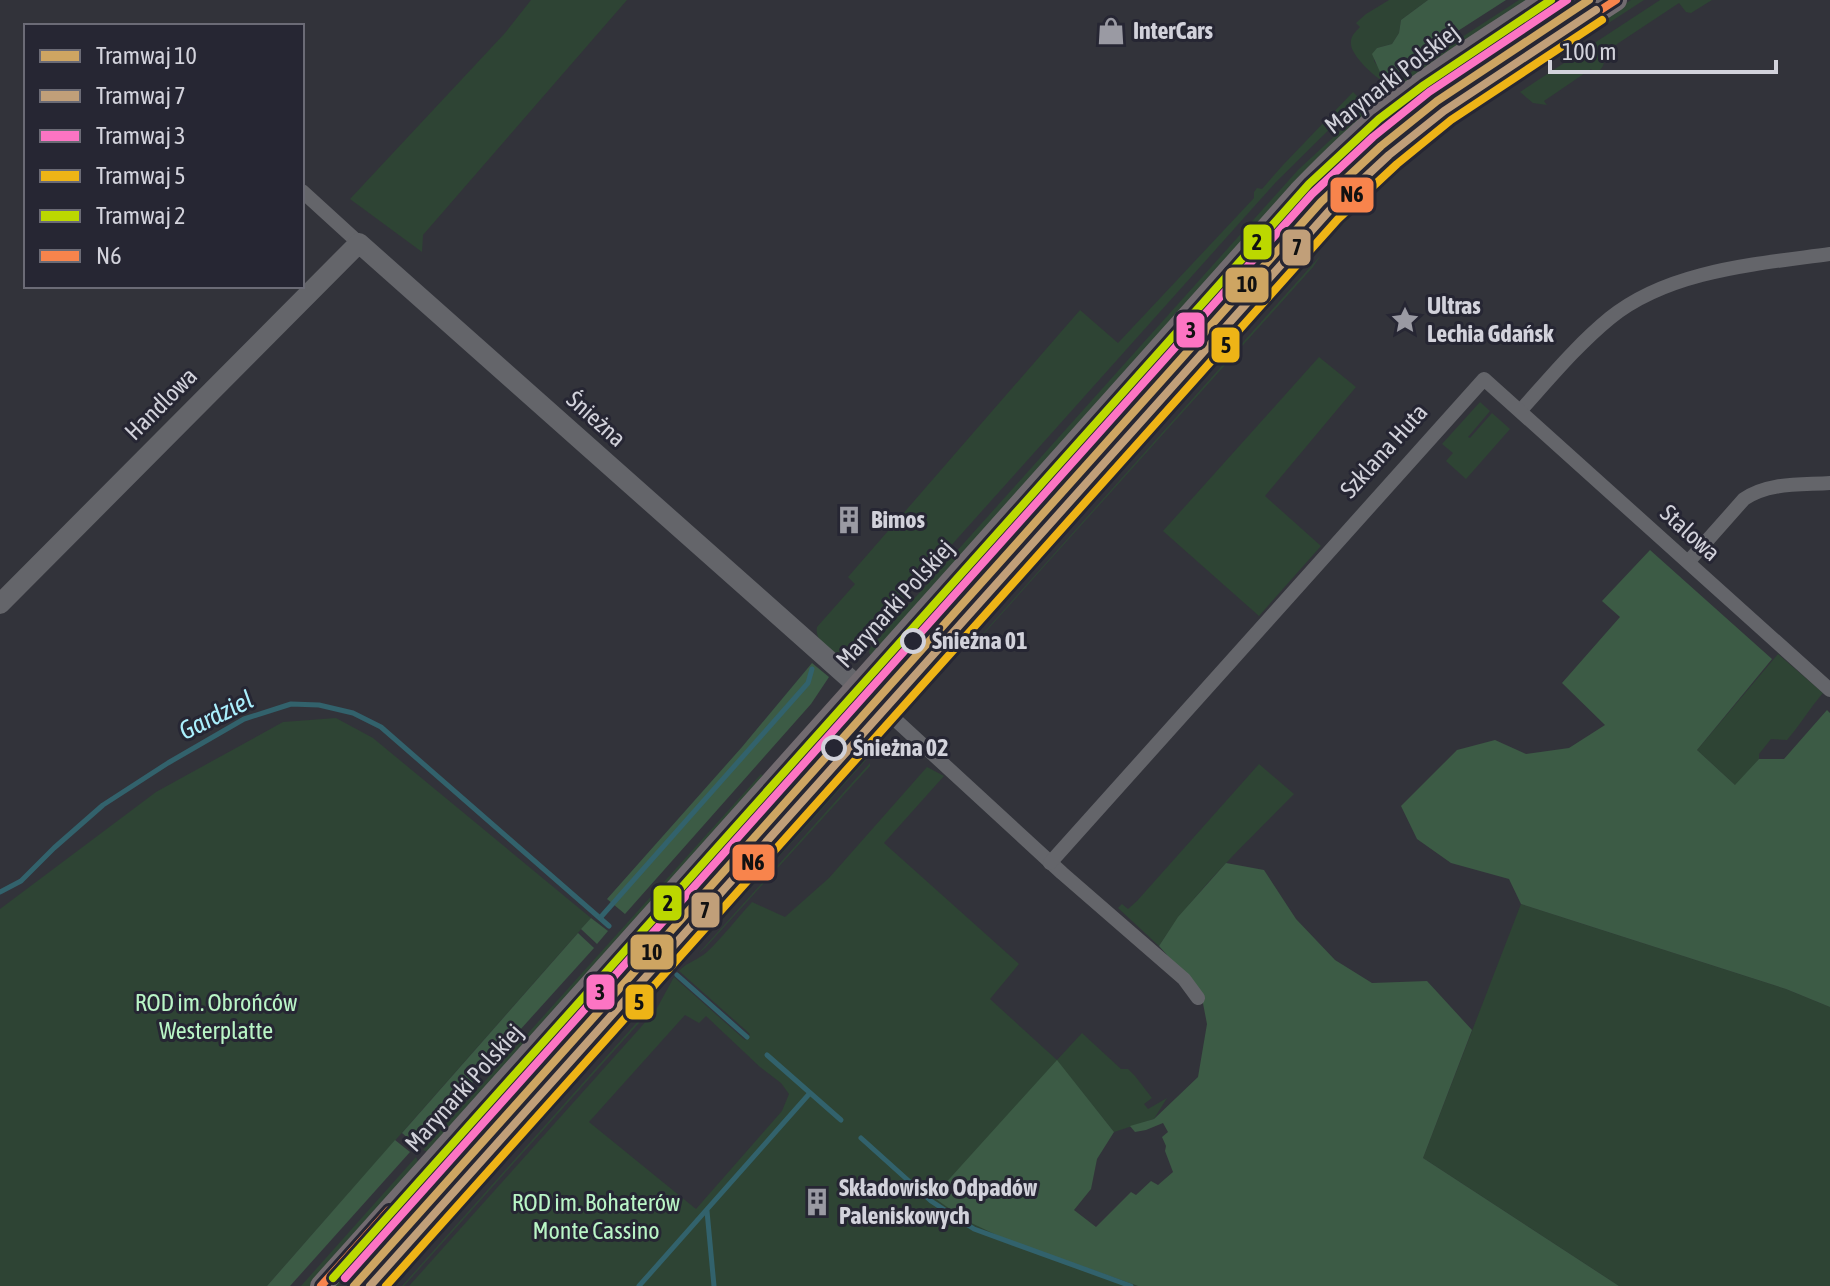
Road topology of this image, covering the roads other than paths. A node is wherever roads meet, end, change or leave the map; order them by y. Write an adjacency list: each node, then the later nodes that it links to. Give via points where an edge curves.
1 (1546, 0): 10 (main road, Marynarki Polskiej, via 1408,93 1328,163)
2 (1616, 0): 12 (main road, via 1454,107 1361,185)
3 (304, 193): 4 (street, Śnieżna)
4 (359, 243): 9 (street, Handlowa); 10 (street, Śnieżna)
5 (1830, 254): 6 (street, via 1689,278 1637,300 1581,344)
6 (1521, 410): 8 (street, Stalowa); 13 (street, Szklana Huta, via 1484,379)
7 (1830, 483): 8 (street, via 1755,492)
8 (1689, 561): 11 (street, Stalowa)
9 (0, 604)
10 (856, 686): 12 (street); 15 (main road, Marynarki Polskiej)
11 (1830, 690)
12 (887, 712): 13 (street); 16 (main road)
13 (1050, 863): 14 (street, via 1184,979)
14 (1198, 998)
15 (321, 1286)
16 (374, 1286)

